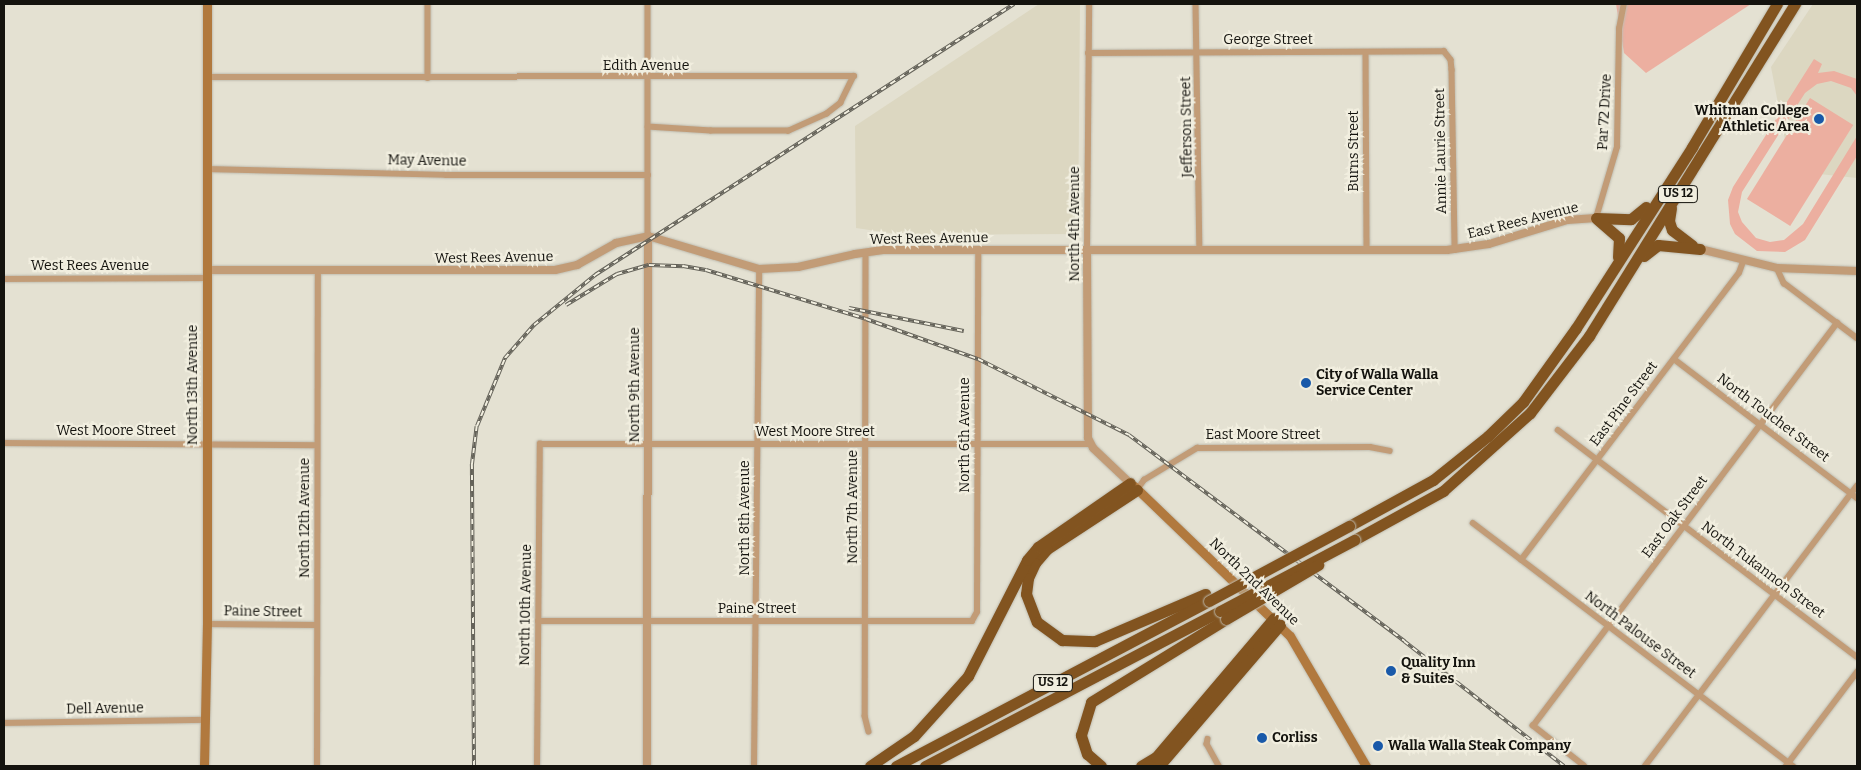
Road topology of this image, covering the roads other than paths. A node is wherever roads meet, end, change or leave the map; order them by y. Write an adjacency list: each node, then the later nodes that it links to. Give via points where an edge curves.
1 (207, 4): 13 (main road, North 13th Avenue)
2 (428, 4): 14 (street)
3 (648, 4): 15 (street, North 9th Avenue)
4 (1090, 4): 11 (street, North 4th Avenue)
5 (1196, 4): 9 (street, Jefferson Street)
6 (1624, 4): 21 (street, Par 72 Drive, via 1618,29 1617,147)
7 (1796, 4): 20 (highway, US 12)
8 (1774, 8): 17 (highway, US 12)
9 (1197, 52): 10 (street, George Street); 11 (street, George Street); 26 (street, Jefferson Street)
10 (1366, 52): 12 (street, George Street, via 1437,49); 27 (street, Burns Street)
11 (1088, 53): 25 (street, North 4th Avenue)
12 (1447, 53): 28 (street, Annie Laurie Street, via 1452,70)
13 (206, 77): 14 (street, Edith Avenue); 18 (main road, North 13th Avenue)
14 (428, 78): 15 (street, Edith Avenue)
15 (648, 79): 16 (street, North 9th Avenue); 16 (street, Edith Avenue, via 854,76 841,104 789,131)
16 (648, 127): 19 (street, North 9th Avenue)
17 (1692, 147): 21 (highway, via 1642,213 1631,219); 31 (highway, US 12)
18 (206, 169): 19 (street, May Avenue, via 446,175); 36 (main road, North 13th Avenue)
19 (648, 175): 22 (street, North 9th Avenue)
20 (1674, 200): 23 (highway, via 1669,217 1672,230 1679,238); 38 (highway, US 12)
21 (1596, 218): 28 (street, East Rees Avenue, via 1567,220 1489,244); 31 (highway, via 1619,238 1620,252)
22 (648, 236): 33 (street, West Rees Avenue); 34 (street, West Rees Avenue, via 616,243 577,265 555,270); 47 (street, North 9th Avenue)
23 (1700, 249): 30 (street); 38 (highway, via 1666,245 1651,248)
24 (978, 250): 25 (street, West Rees Avenue); 29 (street, West Rees Avenue); 52 (street, North 6th Avenue)
25 (1087, 250): 26 (street, West Rees Avenue); 48 (street, North 4th Avenue, via 1087,433)
26 (1200, 250): 27 (street, West Rees Avenue)
27 (1366, 250): 28 (street, East Rees Avenue)
28 (1455, 250)
29 (866, 252): 33 (street, West Rees Avenue, via 798,268); 51 (street, North 7th Avenue)
30 (1743, 262): 32 (street); 41 (street, East Pine Street, via 1739,273)
31 (1616, 264): 64 (highway, US 12, bridge, via 1576,328 1516,409 1433,480 1274,566)
32 (1777, 268): 35 (street); 39 (street, via 1784,283)
33 (759, 269): 50 (street, North 8th Avenue)
34 (318, 271): 36 (street, West Rees Avenue); 49 (street, North 12th Avenue)
35 (1857, 271)
36 (207, 274): 37 (street, West Rees Avenue); 45 (main road, North 13th Avenue)
37 (4, 279)
38 (1603, 314): 65 (highway, US 12, bridge, via 1530,413 1443,491)
39 (1837, 323): 40 (street); 42 (street, East Oak Street)
40 (1857, 338)
41 (1674, 358): 42 (street, North Touchet Street); 54 (street, East Pine Street)
42 (1761, 425): 58 (street, North Touchet Street); 61 (street, East Oak Street)
43 (1558, 430): 54 (street, North Tukannon Street)
44 (4, 443): 45 (street, West Moore Street)
45 (207, 443): 49 (street, West Moore Street); 72 (main road, North 13th Avenue)
46 (540, 444): 47 (street, West Moore Street); 67 (street, North 10th Avenue)
47 (647, 444): 50 (street, West Moore Street); 68 (street, North 9th Avenue)
48 (1090, 444): 52 (street, West Moore Street); 56 (street, North 2nd Avenue)
49 (317, 445): 73 (street, North 12th Avenue)
50 (758, 445): 51 (street, West Moore Street); 69 (street, North 8th Avenue)
51 (865, 445): 52 (street, West Moore Street); 70 (street, North 7th Avenue)
52 (978, 446): 66 (street, North 6th Avenue, via 977,612)
53 (1390, 452): 55 (street, East Moore Street, via 1370,447 1196,448)
54 (1597, 460): 61 (street, North Tukannon Street); 62 (street, East Pine Street)
55 (1144, 480): 56 (street, East Moore Street); 56 (street, East Moore Street)
56 (1134, 486): 64 (highway, via 1047,549 1035,563 1028,578 1026,594 1037,622 1062,640 1095,641); 71 (main road, North 2nd Avenue); 88 (highway, via 1038,547 1027,560 968,676 914,736)
57 (1857, 486): 58 (street)
58 (1852, 494): 59 (street, North Touchet Street); 63 (street)
59 (1857, 498)
60 (1473, 523): 62 (street, North Palouse Street)
61 (1684, 526): 63 (street, North Tukannon Street); 74 (street, East Oak Street)
62 (1521, 560): 74 (street, North Palouse Street)
63 (1775, 594): 75 (street, North Tukannon Street); 77 (street)
64 (1207, 597): 89 (highway, US 12)
65 (1223, 615): 90 (highway, US 12); 91 (highway, via 1091,702 1081,735 1087,754)
66 (974, 619): 70 (street, Paine Street, via 965,623)
67 (538, 621): 68 (street, Paine Street); 85 (street, North 10th Avenue)
68 (648, 622): 69 (street, Paine Street); 86 (street, North 9th Avenue)
69 (756, 622): 70 (street, Paine Street); 87 (street, North 8th Avenue)
70 (865, 622): 80 (street, North 7th Avenue, via 865,716)
71 (1277, 622): 92 (highway, via 1156,757); 93 (highway); 95 (main road, North 2nd Avenue, via 1297,646)
72 (208, 624): 73 (street, Paine Street); 78 (main road, North 13th Avenue)
73 (317, 625): 84 (street, North 12th Avenue)
74 (1608, 626): 77 (street, North Palouse Street); 96 (street, East Oak Street, via 1533,726)
75 (1857, 657)
76 (1857, 672): 82 (street)
77 (1699, 695): 82 (street, North Palouse Street); 97 (street)
78 (206, 720): 79 (street, Dell Avenue); 83 (main road, North 13th Avenue)
79 (4, 723)
80 (869, 732)
81 (1208, 739): 94 (street, via 1207,744)
82 (1789, 765)
83 (204, 766)
84 (317, 766)
85 (537, 766)
86 (647, 766)
87 (754, 766)
88 (870, 766)
89 (896, 766)
90 (925, 766)
91 (1101, 766)
92 (1141, 766)
93 (1159, 766)
94 (1219, 766)
95 (1365, 766)
96 (1584, 766)
97 (1645, 766)

